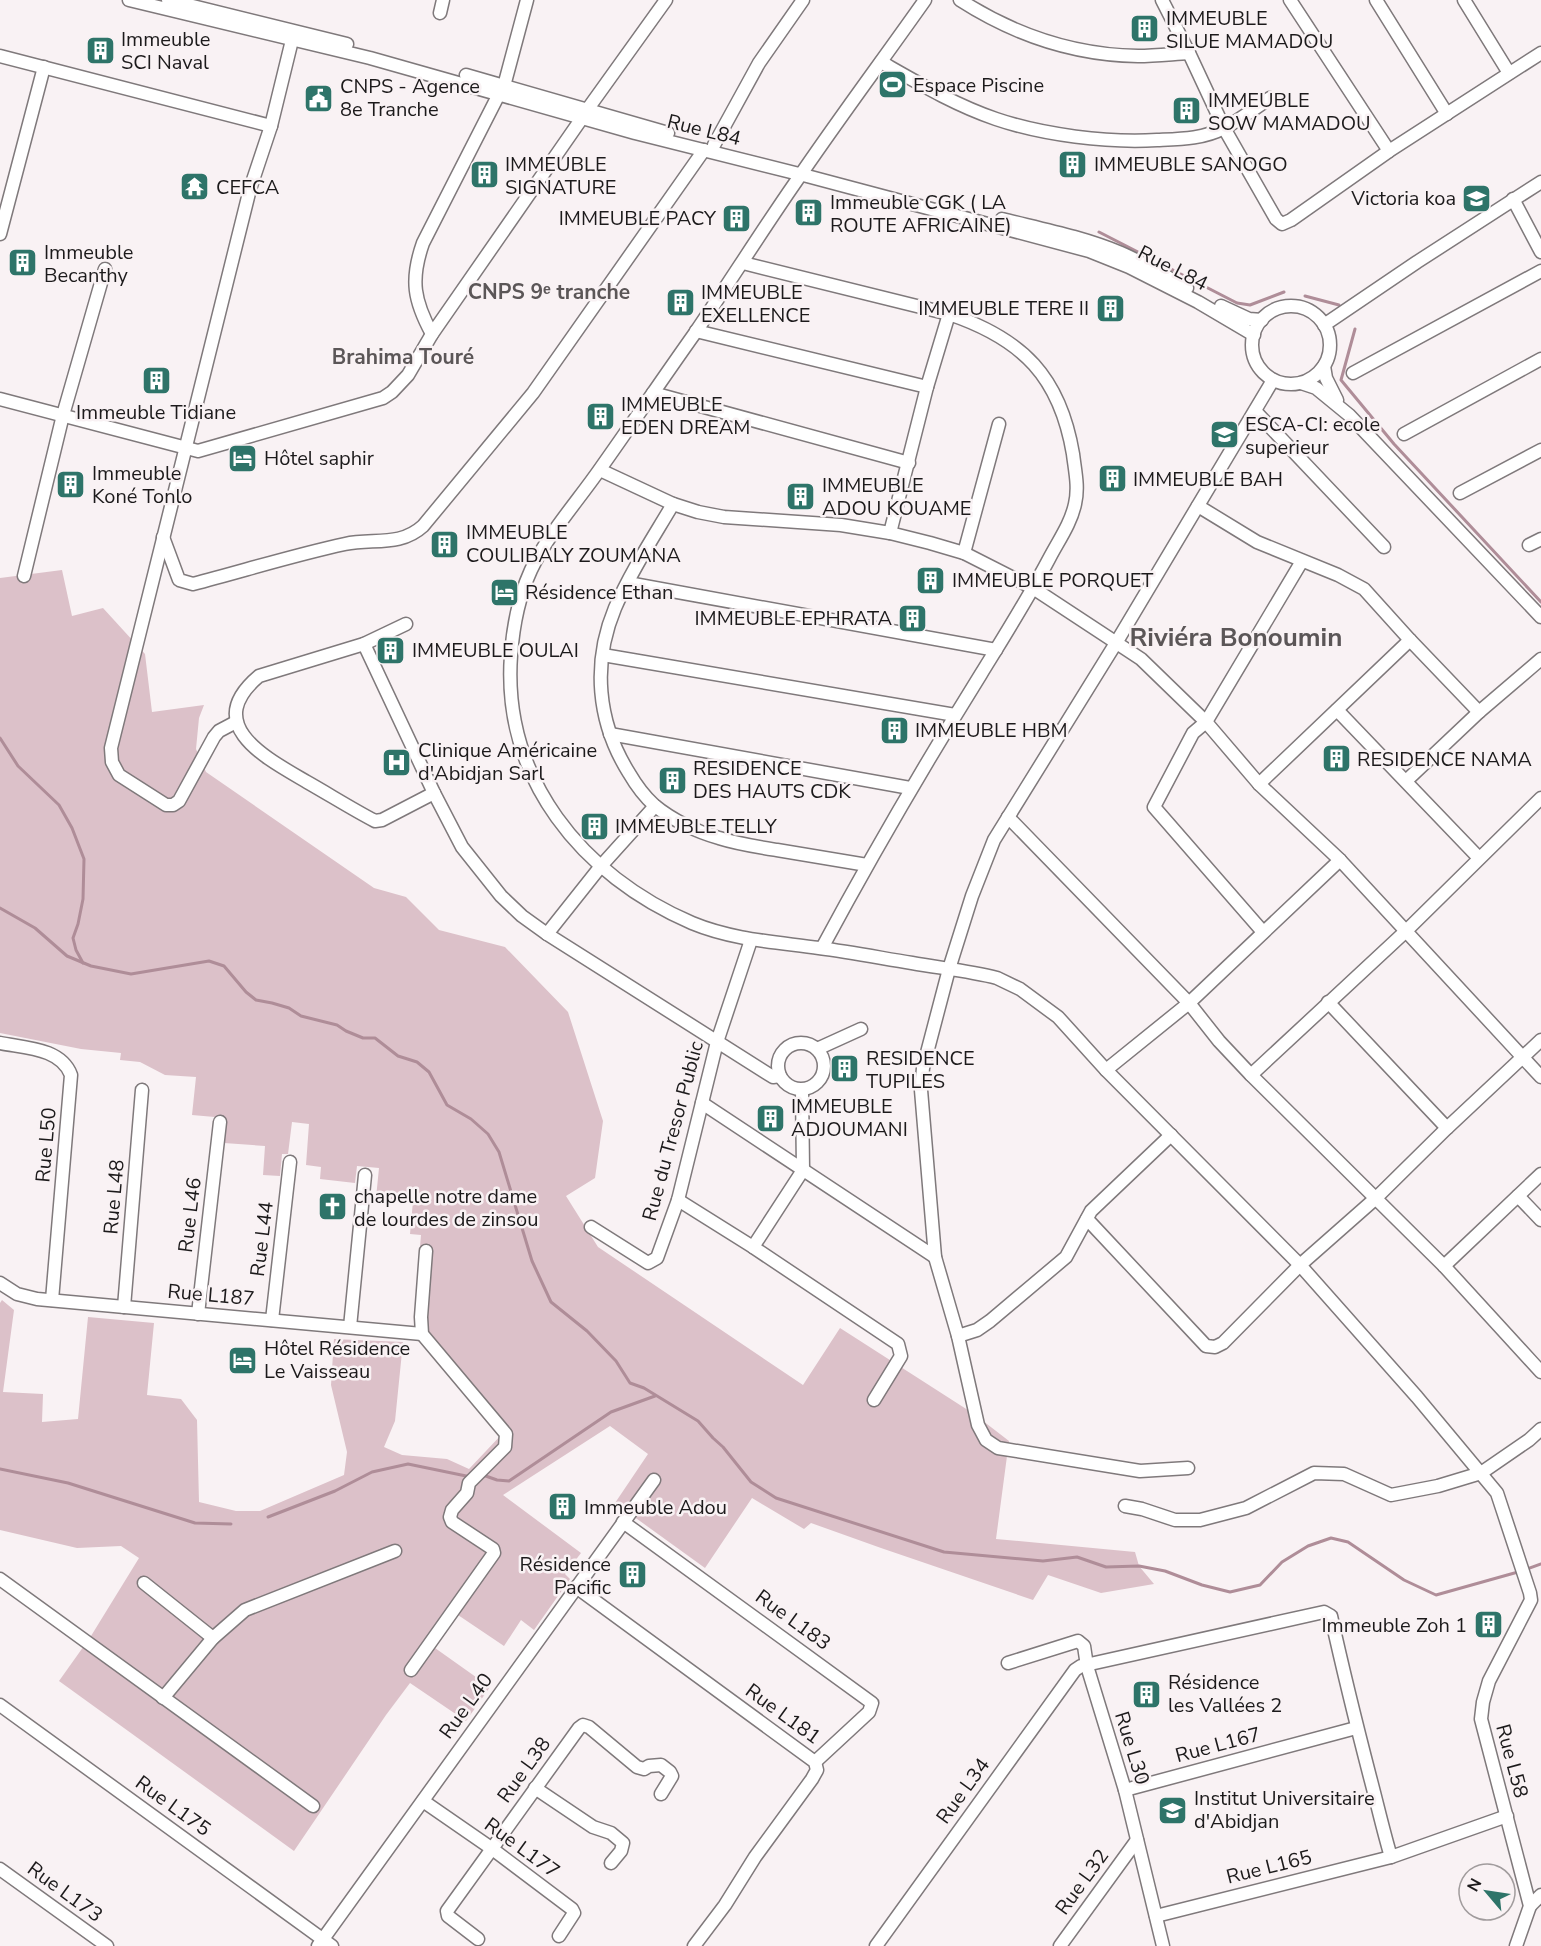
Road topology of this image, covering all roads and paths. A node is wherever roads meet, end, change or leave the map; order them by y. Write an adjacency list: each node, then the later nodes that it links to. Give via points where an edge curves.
1 (129, 0): 15 (street, Rue L84)
2 (168, 0): 13 (street, Rue L84)
3 (443, 0): 14 (street)
4 (527, 0): 22 (street)
5 (666, 0): 24 (street)
6 (803, 0): 28 (street, via 759,63)
7 (925, 0): 19 (street)
8 (960, 0): 16 (street, via 998,23 1071,48 1138,56)
9 (1162, 0): 16 (street)
10 (1290, 0): 29 (street)
11 (1376, 0): 25 (street)
12 (1464, 0): 21 (street)
13 (190, 3): 15 (street, Rue L84)
14 (440, 13)
15 (293, 35): 22 (street, Rue L84); 26 (street)
16 (1189, 52): 27 (street)
17 (1541, 52): 21 (street)
18 (0, 56): 20 (street)
19 (881, 62): 27 (street, via 958,103 1022,126 1096,140 1138,141 1196,138); 30 (street)
20 (44, 68): 26 (street); 33 (street)
21 (1509, 73): 25 (street)
22 (502, 90): 24 (street, Rue L84); 42 (street, via 418,257 417,303)
23 (1270, 98): 27 (street)
24 (584, 114): 28 (street, Rue L84); 42 (street)
25 (1447, 114): 29 (street)
26 (271, 126): 57 (street, via 250,189)
27 (1224, 128): 29 (street, via 1282,224)
28 (710, 148): 30 (street, Rue L84); 65 (street, via 533,393 416,532 405,538 346,544 193,584 179,580)
29 (1389, 151)
30 (803, 172): 35 (street); 39 (street, Rue L84, via 1093,243 1132,258 1242,316); 43 (street, Rue L84, via 1105,256)
31 (1541, 182): 32 (street)
32 (1513, 199): 34 (street); 40 (street)
33 (0, 234)
34 (1541, 252)
35 (743, 263): 38 (street); 41 (street)
36 (105, 268): 53 (street)
37 (1541, 271): 46 (street)
38 (949, 314): 49 (street); 73 (street, via 977,324 1024,354 1060,403 1069,429 1077,478 1076,503)
39 (1262, 320): 40 (street, via 1271,312 1294,307 1306,309); 43 (street)
40 (1324, 325): 45 (street, via 1329,353)
41 (696, 331): 49 (street); 50 (street)
42 (432, 334): 57 (street, via 408,375 383,398 201,450)
43 (1254, 335): 47 (street, via 1252,349 1256,361)
44 (1541, 359): 56 (street)
45 (1324, 366): 48 (street); 54 (street, via 1331,389)
46 (1353, 373)
47 (1273, 380): 48 (street); 52 (street)
48 (1301, 383): 54 (street, via 1316,388)
49 (927, 387): 59 (street)
50 (653, 393): 59 (street); 60 (street)
51 (0, 399): 53 (street)
52 (1255, 411): 63 (street); 68 (street)
53 (63, 415): 57 (street); 71 (street)
54 (1349, 415): 74 (street)
55 (999, 424): 69 (street)
56 (1404, 434)
57 (186, 448): 65 (street)
58 (1541, 450): 61 (street)
59 (909, 463): 64 (street)
60 (600, 470): 62 (street); 98 (street, via 529,573 513,637 510,673 512,711 533,776 553,814)
61 (1460, 493)
62 (673, 504): 64 (street, via 724,517 841,525); 72 (street)
63 (1198, 506): 70 (street, via 1257,542); 77 (street)
64 (890, 533): 69 (street)
65 (163, 537): 85 (street, via 111,748 112,762 119,775 166,805 173,805 180,801 214,737)
66 (1541, 539): 67 (street)
67 (1528, 545)
68 (1383, 547)
69 (964, 553): 73 (street)
70 (1302, 561): 76 (street, via 1364,589); 86 (street)
71 (24, 576)
72 (628, 583): 79 (street); 80 (street, via 615,609)
73 (1033, 588): 77 (street); 79 (street)
74 (1541, 617)
75 (406, 624): 78 (street)
76 (1410, 640): 82 (street); 83 (street)
77 (1116, 643): 86 (street, via 1141,659); 94 (street)
78 (364, 644): 85 (street, via 259,676 242,695); 91 (street)
79 (996, 650): 84 (street)
80 (603, 655): 84 (street); 87 (street, via 601,701)
81 (1541, 659): 83 (street)
82 (1337, 710): 88 (street); 89 (street)
83 (1479, 712): 88 (street)
84 (955, 715): 90 (street)
85 (236, 722): 91 (street, via 240,732 264,756 375,821)
86 (1206, 722): 89 (street); 100 (street, via 1193,733 1154,807)
87 (610, 734): 90 (street); 93 (street, via 636,784)
88 (1406, 782): 95 (street)
89 (1259, 784): 96 (street)
90 (910, 788): 97 (street)
91 (434, 793): 101 (street, via 479,871 522,916)
92 (1541, 798): 95 (street)
93 (655, 806): 97 (street, via 717,838); 98 (street)
94 (1008, 817): 104 (street, via 982,869); 106 (street)
95 (1479, 858): 99 (street)
96 (1340, 860): 99 (street); 100 (street)
97 (867, 865): 103 (street)
98 (601, 866): 101 (street); 102 (street, via 676,915)
99 (1406, 931): 105 (street); 112 (street)
100 (1263, 933): 106 (street)
101 (548, 934): 109 (street)
102 (751, 940): 103 (street); 109 (street, Rue du Tresor Public)
103 (822, 948): 104 (street)
104 (949, 969): 113 (street, via 997,978 1020,989 1058,1017); 135 (street, via 923,1068 921,1090)
105 (1328, 1002): 114 (street); 121 (street)
106 (1189, 1003): 113 (street); 114 (street)
107 (861, 1029): 111 (street)
108 (1541, 1040): 112 (street)
109 (717, 1042): 115 (street, via 773,1077); 119 (street, Rue du Tresor Public)
110 (0, 1043): 139 (street, Rue L50, via 49,1053 68,1066 71,1075)
111 (817, 1049): 115 (street, via 803,1043 788,1047 779,1060); 117 (street, via 824,1071 816,1084)
112 (1522, 1058): 116 (street); 121 (street)
113 (1106, 1070): 122 (street)
114 (1251, 1075): 128 (street)
115 (780, 1076): 117 (street, via 789,1086)
116 (1541, 1077)
117 (801, 1089): 124 (street)
118 (142, 1090): 140 (street, Rue L48)
119 (702, 1103): 124 (street); 129 (street, Rue du Tresor Public)
120 (220, 1122): 141 (street, Rue L46)
121 (1447, 1128): 128 (street)
122 (1171, 1135): 130 (street); 136 (street)
123 (290, 1162): 142 (street, Rue L44)
124 (803, 1170): 133 (street); 135 (street)
125 (1541, 1174): 127 (street)
126 (365, 1175): 143 (street)
127 (1518, 1196): 131 (street); 137 (street)
128 (1376, 1198): 136 (street); 137 (street)
129 (678, 1200): 132 (street, Rue du Tresor Public, via 657,1258 648,1263); 133 (street)
130 (1087, 1219): 136 (street, via 1206,1346 1223,1343); 145 (street, via 1066,1257 990,1321)
131 (1541, 1220)
132 (591, 1227)
133 (753, 1247): 147 (street, via 898,1344 900,1356)
134 (426, 1251): 144 (street)
135 (935, 1257): 145 (street)
136 (1300, 1265): 150 (street)
137 (1444, 1266): 146 (street)
138 (0, 1283): 139 (street, Rue L187, via 26,1297)
139 (52, 1300): 140 (street, Rue L187)
140 (124, 1307): 141 (street, Rue L187)
141 (198, 1314): 142 (street, Rue L187)
142 (272, 1320): 143 (street, Rue L187)
143 (350, 1328): 144 (street, Rue L187)
144 (422, 1334): 161 (street, via 506,1434 506,1439 505,1448 469,1483 467,1493 450,1517 493,1549 493,1556)
145 (958, 1336): 149 (street, via 978,1425 987,1440 998,1448 1140,1471)
146 (1541, 1372)
147 (874, 1400)
148 (1541, 1429): 150 (street)
149 (1188, 1468)
150 (1481, 1473): 152 (street, via 1391,1495 1344,1474 1314,1473 1246,1508 1187,1521); 171 (street, Rue L58, via 1497,1494 1530,1593 1530,1605 1488,1681 1481,1719)
151 (654, 1480): 153 (street, Rue L40)
152 (1125, 1506)
153 (623, 1522): 157 (street, Rue L40); 165 (street, Rue L183, via 872,1703 869,1712)
154 (395, 1551): 158 (street, via 245,1610)
155 (0, 1579): 162 (street)
156 (144, 1583): 158 (street)
157 (576, 1587): 165 (street, Rue L181); 169 (street, Rue L40)
158 (213, 1638): 162 (street)
159 (1008, 1663): 160 (street, Rue L30, via 1078,1641 1084,1646)
160 (1087, 1666): 164 (street, via 1324,1612 1331,1616); 167 (street, Rue L30); 185 (street, Rue L34, via 1069,1676)
161 (411, 1670)
162 (163, 1698): 170 (street)
163 (0, 1705): 182 (street, Rue L175)
164 (1356, 1728): 167 (street, Rue L167); 174 (street)
165 (815, 1762): 184 (street, Rue L181, via 812,1779)
166 (535, 1788): 168 (street, Rue L38, via 583,1725 638,1767 661,1765 670,1772 670,1782); 173 (street, Rue L38); 175 (street, via 623,1843)
167 (1125, 1790): 172 (street, Rue L30)
168 (661, 1794)
169 (423, 1801): 173 (street, Rue L177); 182 (street, Rue L40)
170 (313, 1806)
171 (1507, 1816): 174 (street, Rue L165); 178 (street, Rue L58)
172 (1137, 1840): 179 (street, Rue L30); 186 (street, Rue L32)
173 (491, 1848): 180 (street, Rue L177, via 572,1909 574,1913); 181 (street, Rue L38, via 447,1911 448,1916)
174 (1391, 1857): 179 (street, Rue L165)
175 (611, 1863)
176 (0, 1869): 183 (street, Rue L173)
177 (1541, 1895): 178 (street)
178 (1530, 1906): 188 (street)
179 (1156, 1916): 187 (street, Rue L30)
180 (559, 1936)
181 (478, 1939)
182 (324, 1943)
183 (107, 1946)
184 (694, 1946)
185 (876, 1946)
186 (1060, 1946)
187 (1163, 1946)
188 (1516, 1946)

